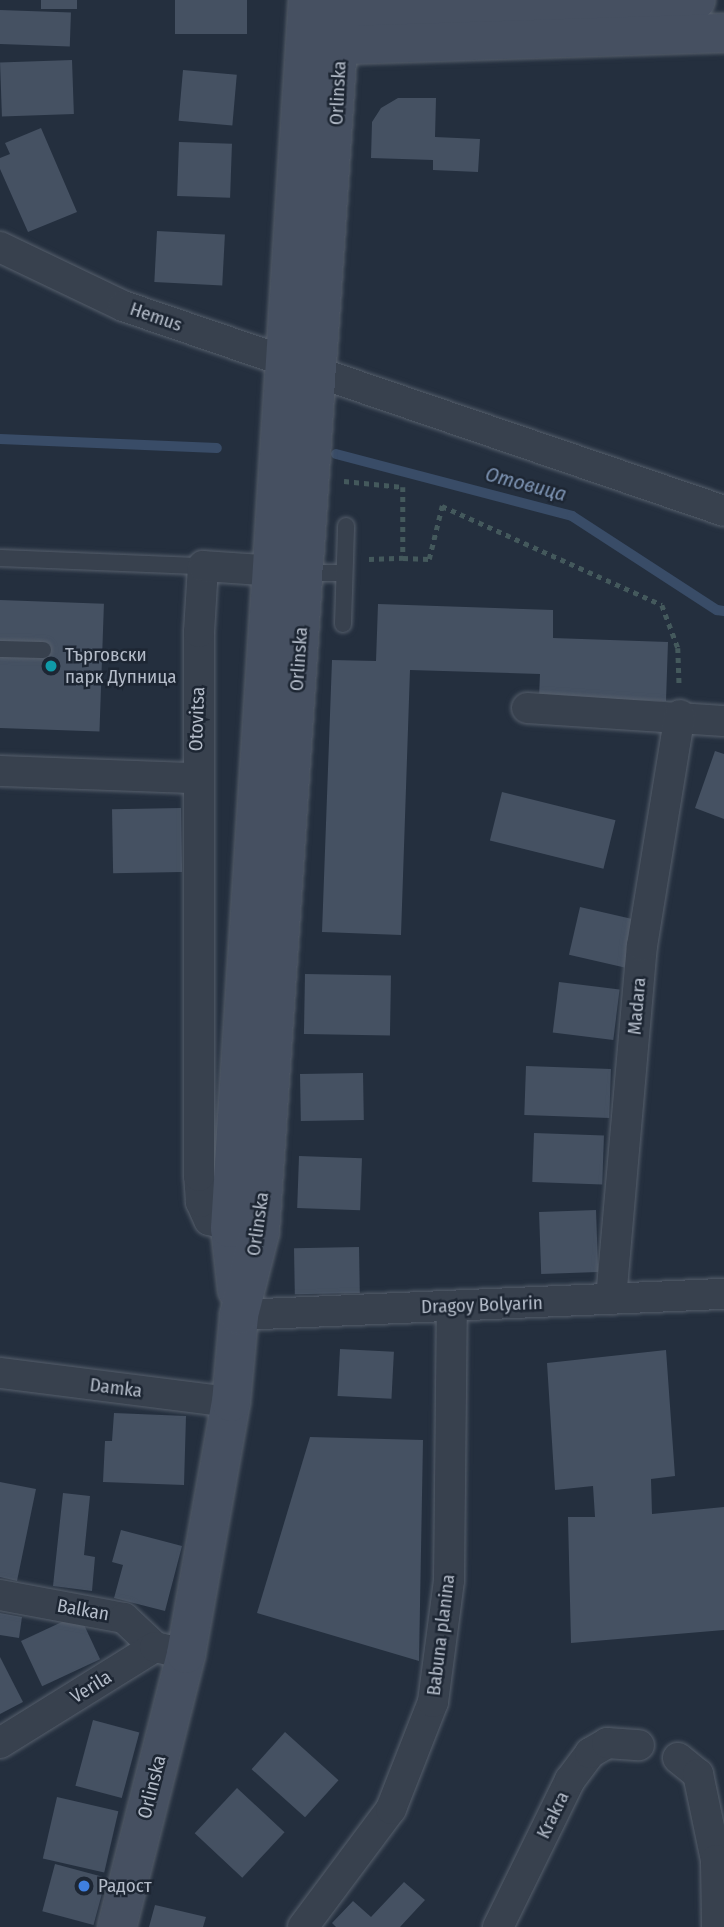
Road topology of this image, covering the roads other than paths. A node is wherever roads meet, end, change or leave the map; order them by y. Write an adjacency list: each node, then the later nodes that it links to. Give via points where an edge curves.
1 (696, 0): 2 (street)
2 (324, 19): 3 (street); 5 (street, Orlinska)
3 (724, 33)
4 (0, 247): 5 (street, Hemus, via 123,306)
5 (302, 368): 6 (street); 11 (street, Orlinska); 11 (street, Orlinska, via 312,478)
6 (724, 510)
7 (346, 526): 10 (lane)
8 (0, 558): 9 (lane)
9 (203, 566): 11 (street); 19 (street, Otovitsa)
10 (345, 566): 11 (lane); 12 (lane)
11 (288, 572): 20 (street, Orlinska)
12 (343, 624)
13 (0, 649): 14 (lane)
14 (43, 650)
15 (527, 708): 16 (street)
16 (680, 715): 17 (street); 22 (street, Madara, via 642,946)
17 (724, 721)
18 (0, 771): 19 (street, Otovitsa)
19 (195, 778): 20 (street, via 201,1202 209,1220)
20 (245, 1230): 24 (street, Orlinska)
21 (724, 1294): 22 (street, Dragoy Bolyarin)
22 (611, 1299): 23 (street, Dragoy Bolyarin)
23 (452, 1306): 24 (street, Dragoy Bolyarin); 33 (street, Babuna planina, via 449,1581 433,1702 391,1809)
24 (239, 1315): 26 (street, Orlinska)
25 (0, 1373): 26 (street, Damka)
26 (231, 1402): 28 (street, Orlinska)
27 (0, 1595): 28 (street, Balkan, via 124,1618)
28 (170, 1651): 29 (street, Verila); 32 (street, Orlinska)
29 (0, 1743)
30 (639, 1745): 34 (street, Krakra, via 607,1743 590,1753 570,1780)
31 (678, 1758): 35 (street, via 698,1774 716,1860)
32 (117, 1927)
33 (303, 1927)
34 (498, 1927)
35 (717, 1927)

